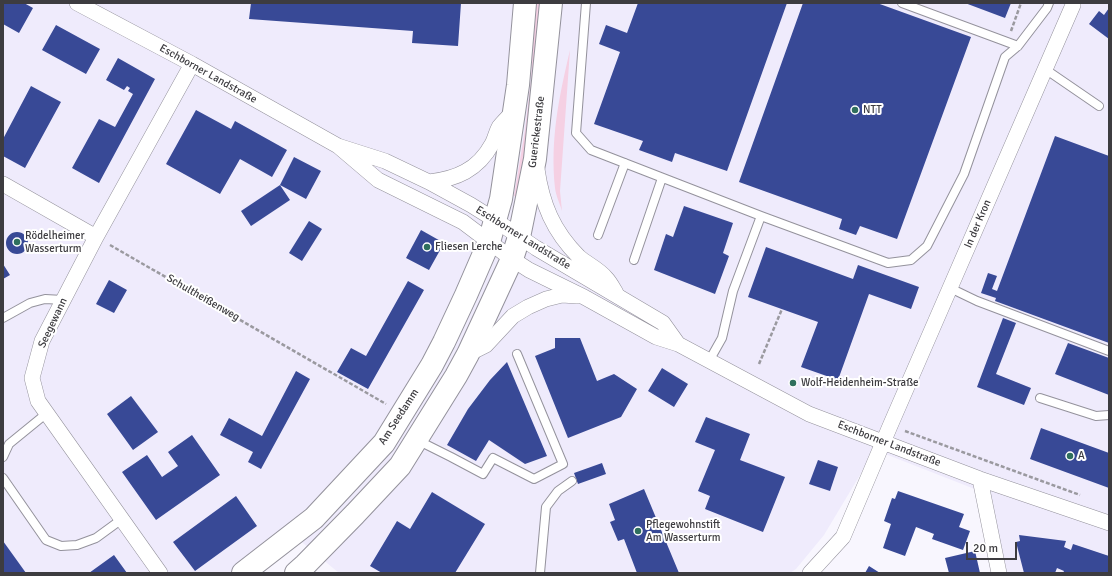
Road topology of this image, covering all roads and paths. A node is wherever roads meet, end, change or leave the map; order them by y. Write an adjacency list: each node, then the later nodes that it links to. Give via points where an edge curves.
1 (525, 3): 14 (main road)
2 (551, 3): 16 (main road, Guerickestraße)
3 (586, 3): 17 (lane, via 576,133 590,150)
4 (902, 3): 10 (lane)
5 (1021, 3): 9 (path)
6 (1049, 3): 10 (lane)
7 (80, 4): 11 (street, Eschborner Landstraße)
8 (1074, 4): 12 (street, In der Kron)
9 (1010, 33)
10 (1018, 46): 21 (lane, via 1006,57 960,180 927,246 911,260 888,263)
11 (192, 64): 15 (street, Eschborner Landstraße); 24 (street, Seegewann)
12 (1045, 70): 13 (lane); 29 (street, In der Kron)
13 (1099, 106)
14 (514, 111): 19 (street, via 499,127 492,144 472,169); 22 (main road)
15 (338, 146): 19 (street, Eschborner Landstraße, via 385,161); 26 (street, Eschborner Landstraße, via 378,180 464,222)
16 (535, 159): 25 (main road, Guerickestraße); 30 (street, Eschborner Landstraße, via 540,190 548,213 567,243 605,277)
17 (625, 163): 18 (lane); 23 (lane)
18 (662, 178): 21 (lane); 28 (lane)
19 (429, 182): 22 (street, Eschborner Landstraße)
20 (3, 184): 24 (street)
21 (761, 216): 39 (lane, via 734,291 722,338)
22 (495, 220): 25 (street, Eschborner Landstraße); 26 (main road)
23 (598, 235)
24 (96, 237): 32 (street, Seegewann); 42 (path, Schultheißenweg)
25 (519, 237): 27 (main road, Guerickestraße); 30 (street, Eschborner Landstraße)
26 (489, 242): 27 (street, Eschborner Landstraße); 42 (main road, Am Seedamm, via 444,342)
27 (512, 259): 31 (street, Eschborner Landstraße); 37 (main road)
28 (634, 260)
29 (950, 288): 36 (lane, via 977,301); 45 (street, In der Kron)
30 (618, 296): 35 (street, Eschborner Landstraße, via 663,323)
31 (584, 297): 35 (street, Eschborner Landstraße, via 656,337); 37 (street, Eschborner Landstraße, via 562,295 528,307 513,316 486,345)
32 (63, 300): 34 (lane, via 45,299 30,303); 43 (street, Seegewann, via 42,341 32,378 38,401)
33 (782, 309): 40 (path)
34 (3, 318)
35 (678, 344): 39 (street, Eschborner Landstraße)
36 (1109, 351)
37 (468, 354): 46 (main road)
38 (517, 354): 46 (lane, via 563,464 534,479 493,458 483,474)
39 (709, 361): 47 (street, Eschborner Landstraße, via 809,414)
40 (759, 364)
41 (1040, 398): 44 (lane, via 1096,416)
42 (403, 412): 56 (main road, Am Seedamm, via 384,443 314,518)
43 (47, 413): 48 (lane, via 9,444); 53 (street, Seegewann)
44 (1109, 415)
45 (890, 426): 47 (street, In der Kron); 52 (path)
46 (416, 440): 57 (main road, via 400,466)
47 (883, 442): 50 (street, Eschborner Landstraße); 59 (street, via 843,537)
48 (3, 457)
49 (3, 478): 53 (lane, via 46,540 61,546 77,545 96,538)
50 (980, 479): 54 (street, Eschborner Landstraße); 60 (street)
51 (572, 481): 58 (lane, via 558,491 546,507)
52 (1087, 497)
53 (122, 519): 55 (street, Seegewann)
54 (1109, 523)
55 (160, 573)
56 (243, 573)
57 (296, 573)
58 (540, 573)
59 (810, 573)
60 (999, 573)

